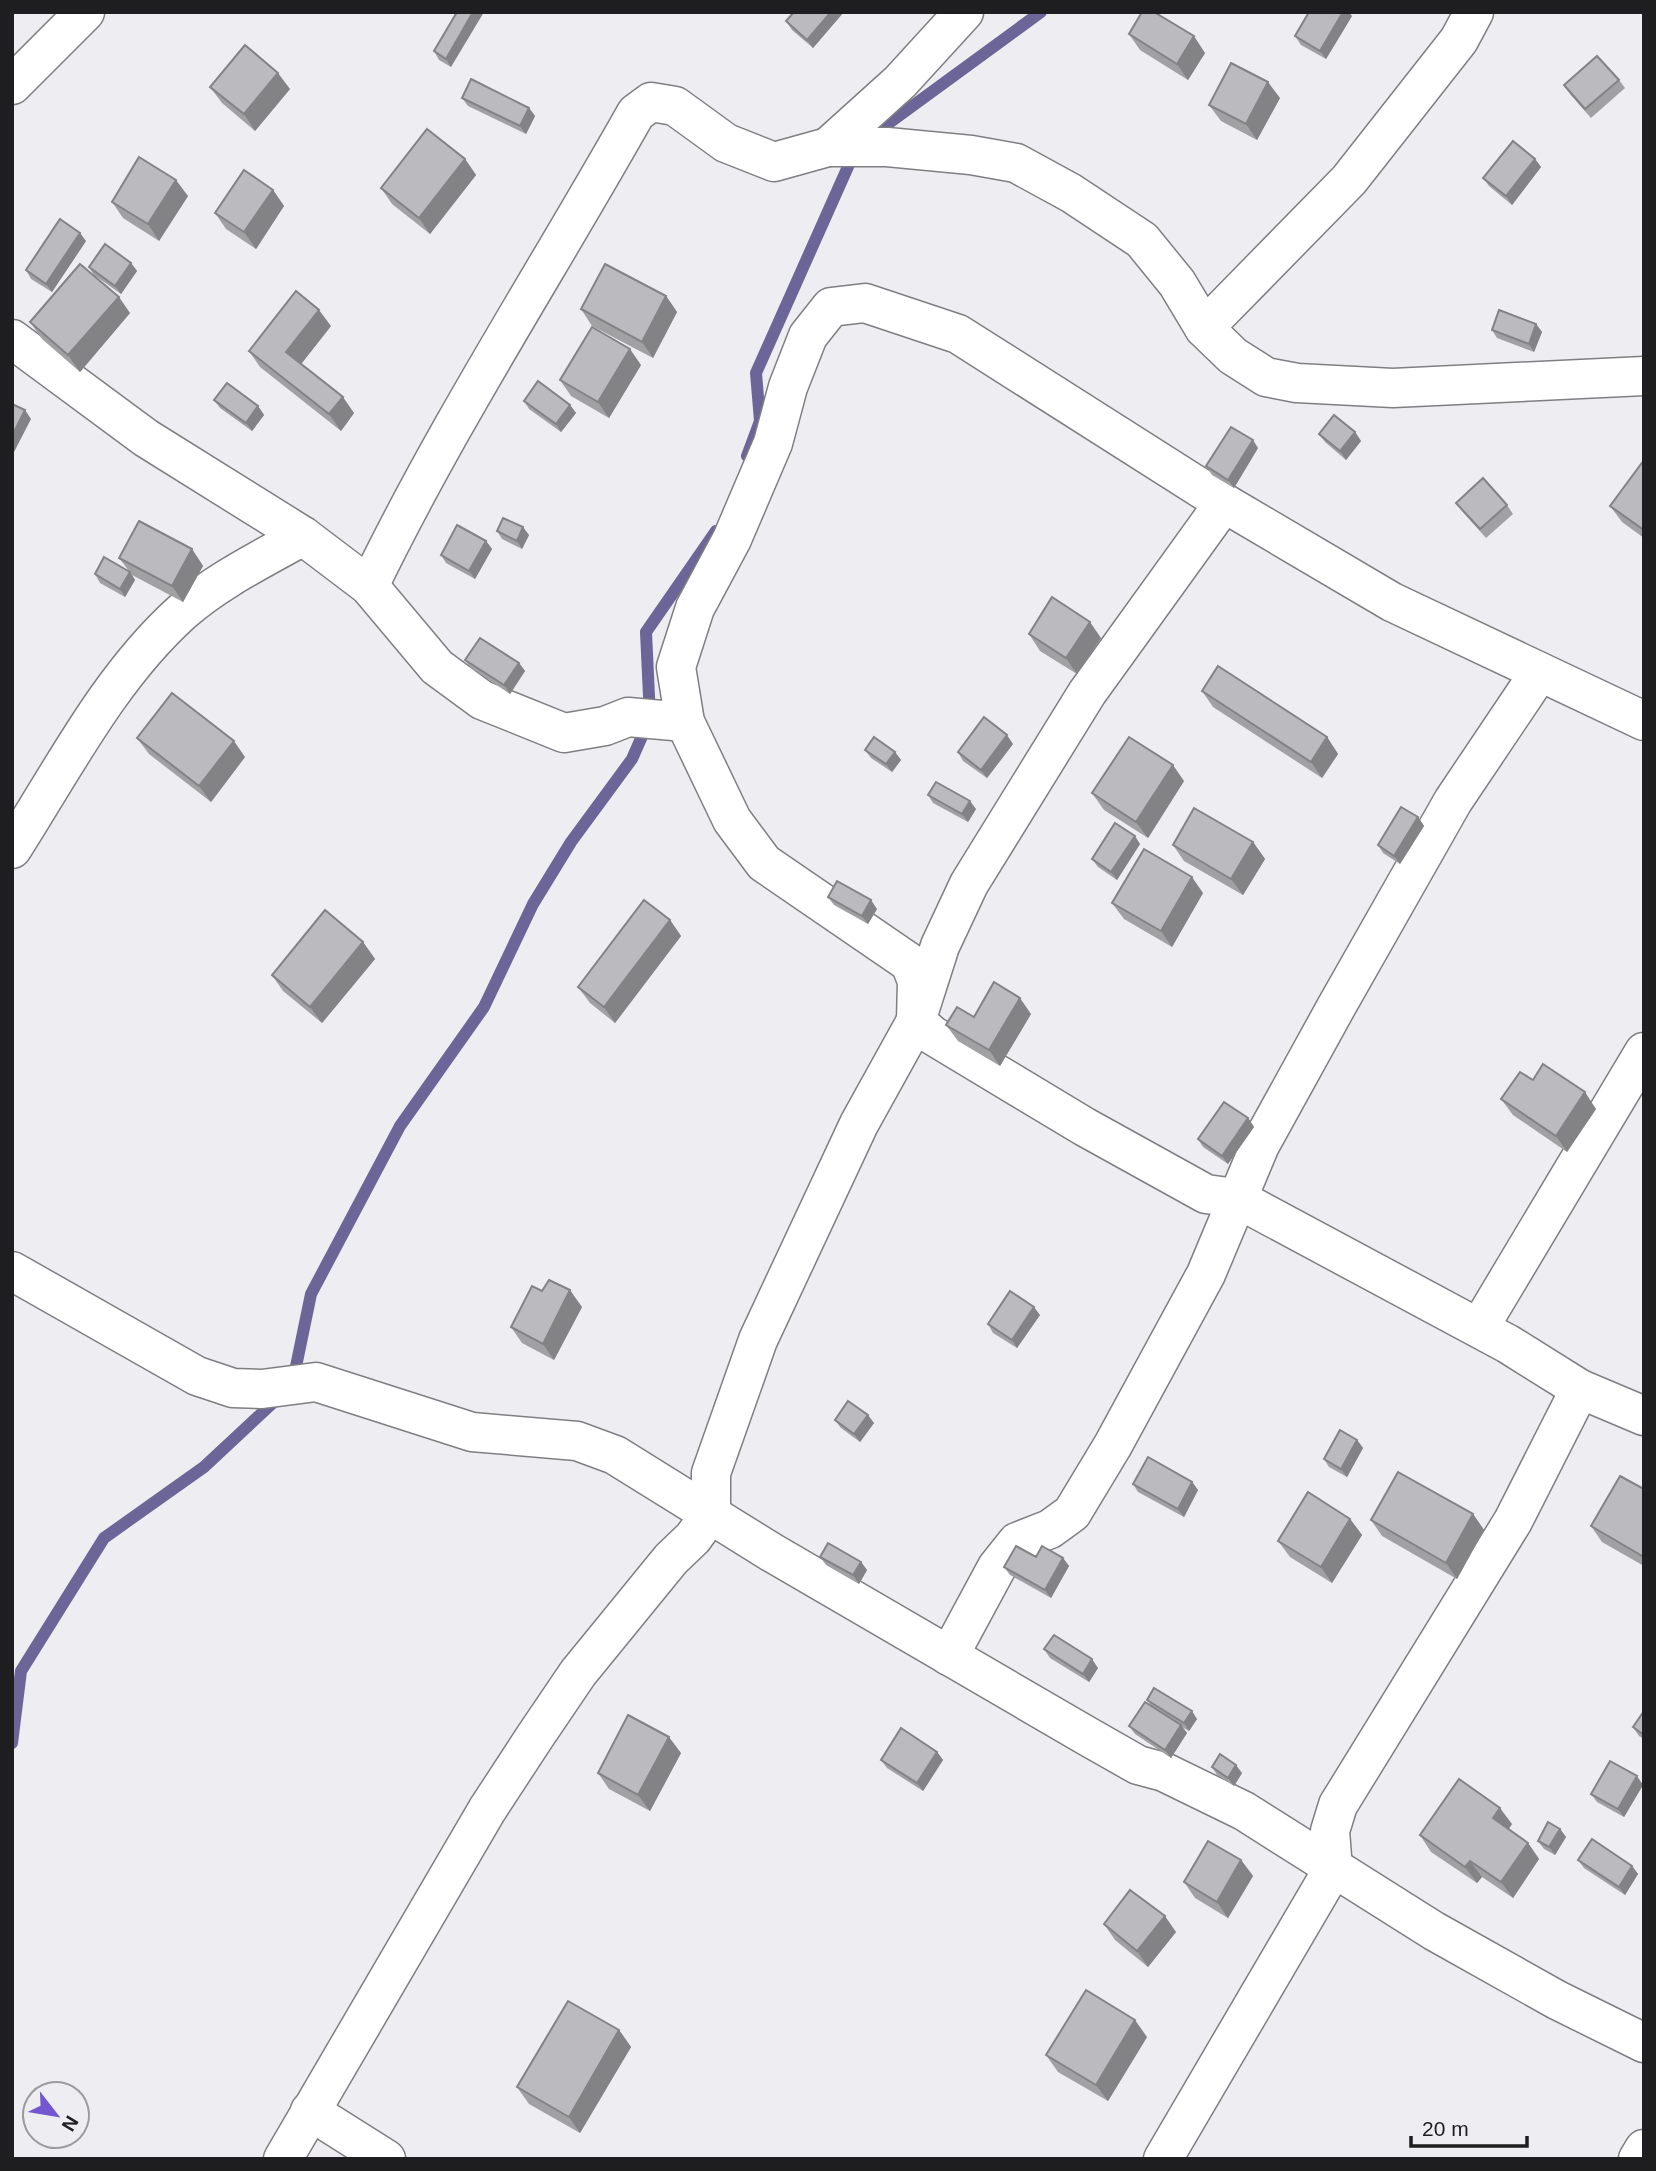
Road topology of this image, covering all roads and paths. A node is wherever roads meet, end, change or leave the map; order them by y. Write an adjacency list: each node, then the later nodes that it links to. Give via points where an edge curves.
1 (964, 12): 5 (street, via 900,82)
2 (1474, 12): 6 (street, via 1459,40 1349,180)
3 (64, 19): 4 (street)
4 (12, 85)
5 (828, 148): 6 (street, via 887,148 1016,163 1072,193 1142,240 1177,283); 11 (street, via 774,162 726,143 675,106 650,102 636,113 418,488)
6 (1204, 328): 8 (street, via 1233,356 1266,377 1297,383 1393,388)
7 (12, 339): 10 (street, via 146,438)
8 (1644, 376)
9 (1224, 503): 12 (street, via 1392,602); 14 (street, via 958,334 865,303 831,307 808,335 773,443 695,608 676,667); 16 (street, via 1087,693 969,884 940,946)
10 (303, 536): 11 (street); 15 (street, via 181,612 118,684)
11 (369, 586): 14 (street, via 437,667 482,700 526,720 564,733 628,717)
12 (1539, 673): 13 (street); 18 (street, via 1453,801 1260,1145)
13 (1644, 721)
14 (685, 722): 16 (street, via 732,820 764,863 910,963 916,981)
15 (12, 849)
16 (916, 1021): 18 (street, via 1085,1128 1206,1194); 23 (street, via 859,1124 758,1340 711,1473)
17 (1644, 1052): 20 (street)
18 (1236, 1198): 20 (street); 24 (street, via 1206,1274 1072,1513 1050,1529 1017,1542 997,1567)
19 (12, 1271): 23 (street, via 197,1376 233,1388 262,1390 316,1382 472,1432 577,1441 615,1455)
20 (1479, 1328): 21 (street)
21 (1580, 1389): 22 (street); 25 (street, via 1507,1531 1338,1805 1330,1831)
22 (1644, 1416)
23 (710, 1514): 24 (street); 27 (street, via 570,1684 487,1810)
24 (949, 1656): 25 (street, via 1138,1765 1164,1772 1244,1811)
25 (1333, 1869): 26 (street, via 1557,2000); 31 (street)
26 (1644, 2043)
27 (310, 2111): 29 (street); 30 (street)
28 (1644, 2149): 32 (street)
29 (283, 2159)
30 (386, 2159)
31 (1163, 2159)
32 (1638, 2159)

